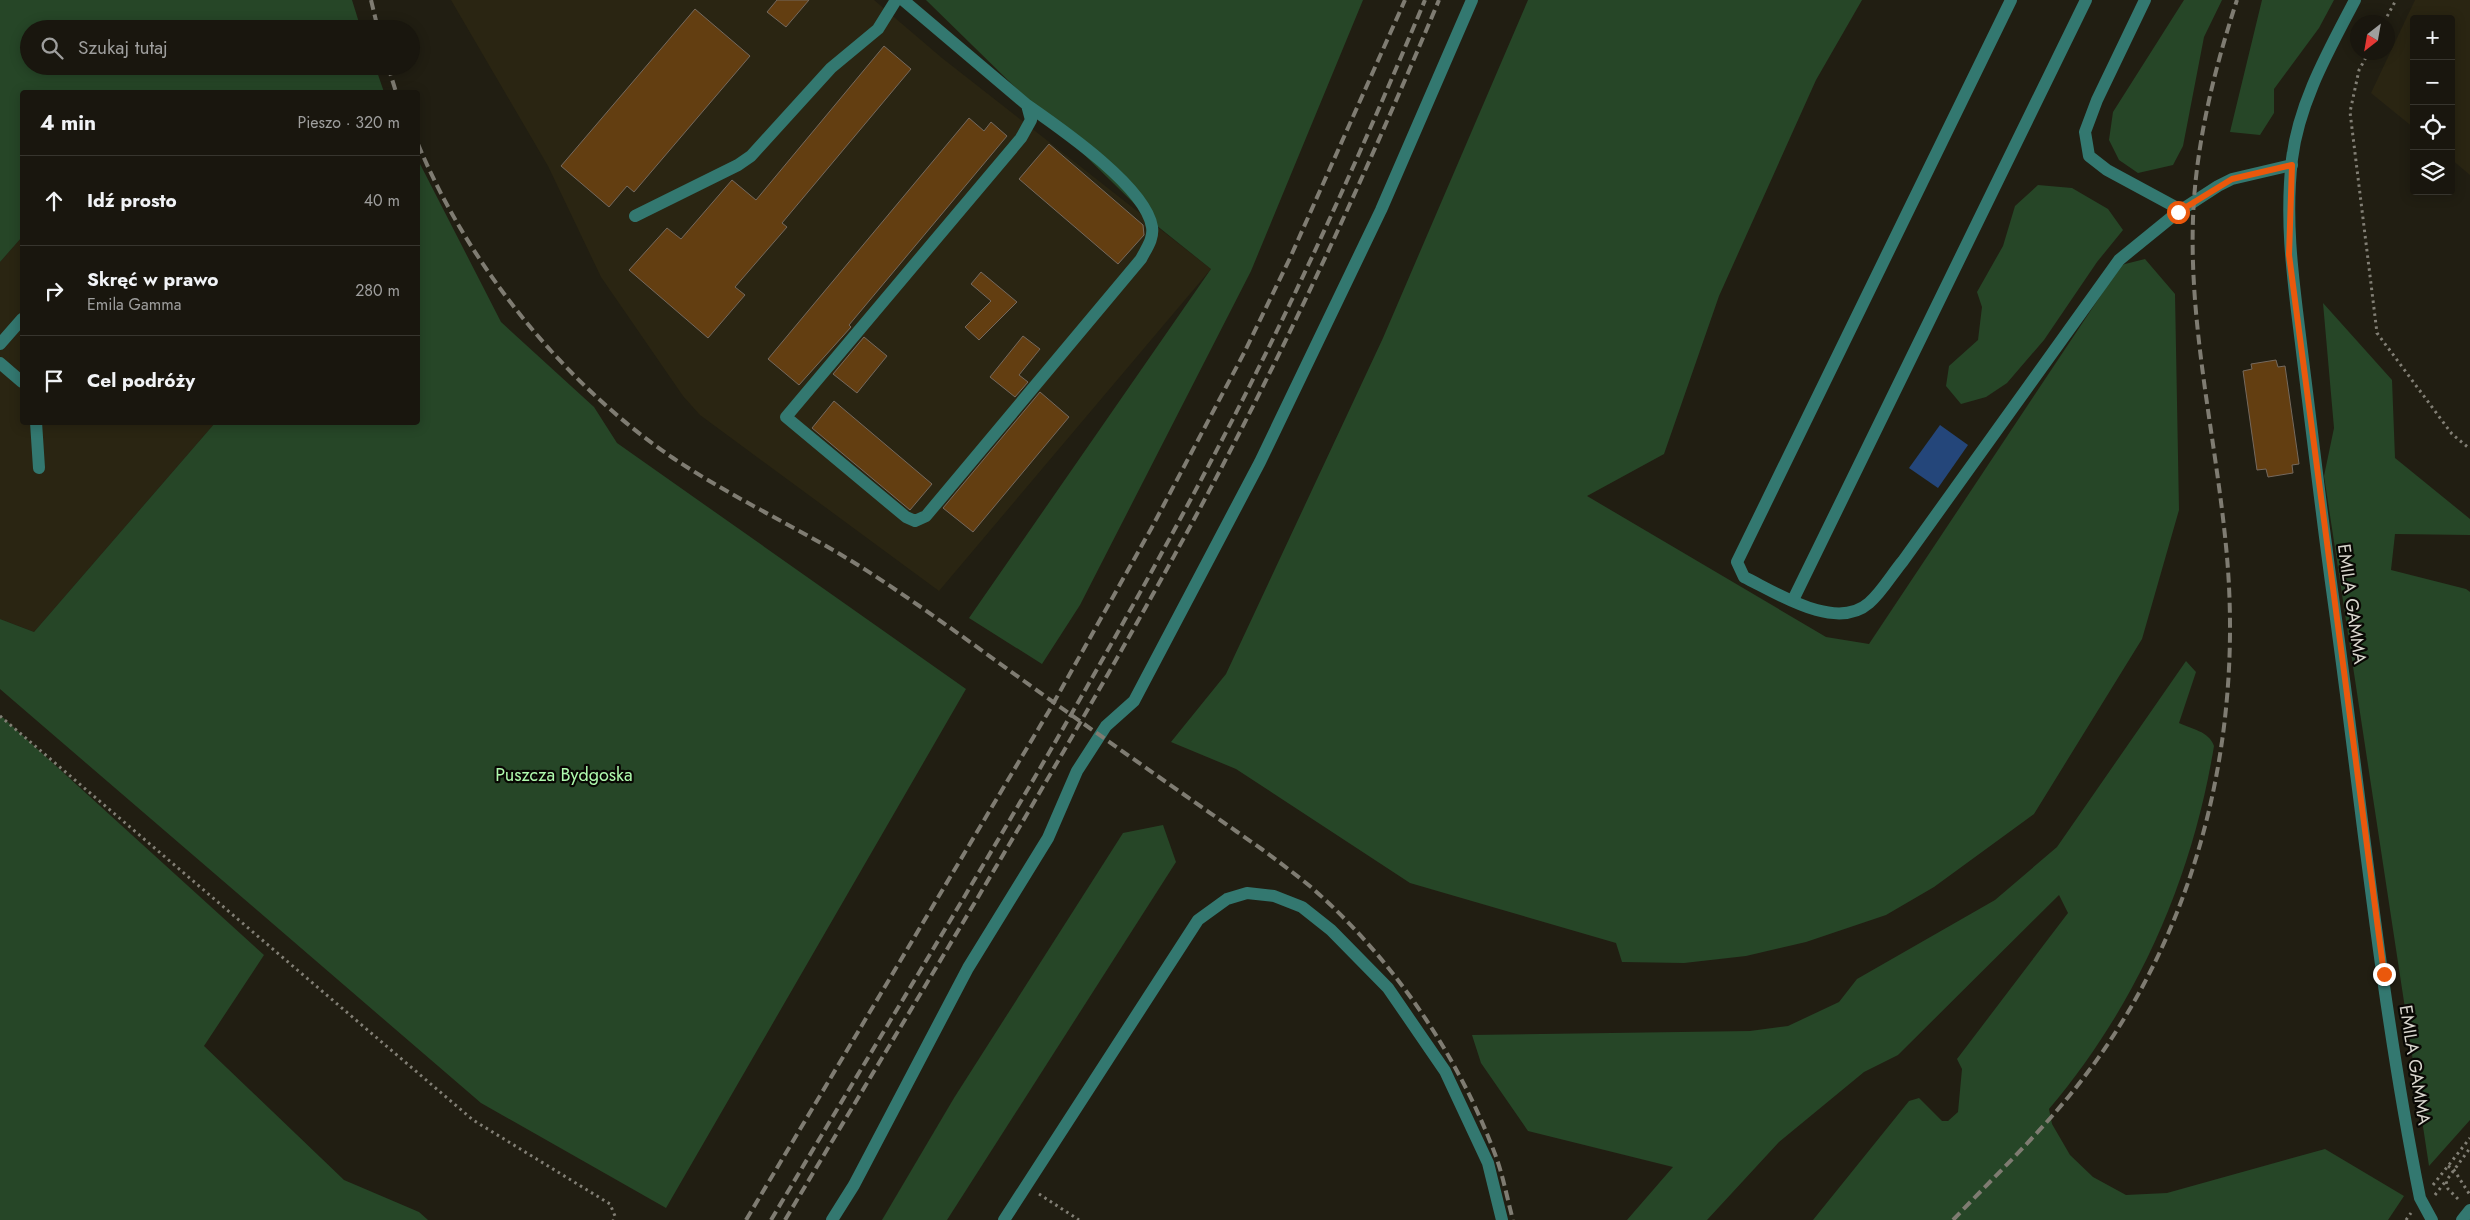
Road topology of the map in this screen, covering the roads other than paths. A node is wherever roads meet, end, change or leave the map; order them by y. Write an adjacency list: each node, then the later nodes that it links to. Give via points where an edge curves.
1 (896, 0): 11 (street, via 878,29 831,68 751,156)
2 (903, 0): 8 (street)
3 (1472, 0): 20 (street, via 1381,210 1260,462 1134,701 1106,726 1077,771 1048,838 968,968 854,1185)
4 (2011, 0): 18 (street, via 1737,562 1744,577)
5 (2086, 0): 18 (street)
6 (2144, 0): 10 (street, via 2085,132 2089,156 2107,170)
7 (2355, 0): 9 (street, EMILA GAMMA, via 2313,84)
8 (1027, 105): 8 (street, via 1030,120 1021,138 786,417 906,517 915,521 926,516 1141,259 1150,242 1152,228 1146,208 1130,188 1075,138)
9 (2292, 165): 10 (street, via 2232,179); 23 (street, EMILA GAMMA, via 2289,255 2322,512 2393,1044 2421,1200)
10 (2181, 210): 18 (street, via 2119,260 1903,561 1869,603 1845,614 1835,614 1823,613)
11 (635, 216)
12 (20, 321): 13 (street)
13 (0, 344)
14 (0, 363): 15 (street)
15 (20, 380)
16 (36, 425): 17 (street)
17 (39, 468)
18 (1793, 600)
19 (2467, 1207): 24 (street)
20 (832, 1220)
21 (1004, 1220): 22 (street, via 1198,920 1227,899 1247,893 1274,896 1302,907 1331,930 1388,988 1445,1071 1470,1121 1488,1163)
22 (1502, 1220)
23 (2432, 1220)
24 (2462, 1220)

